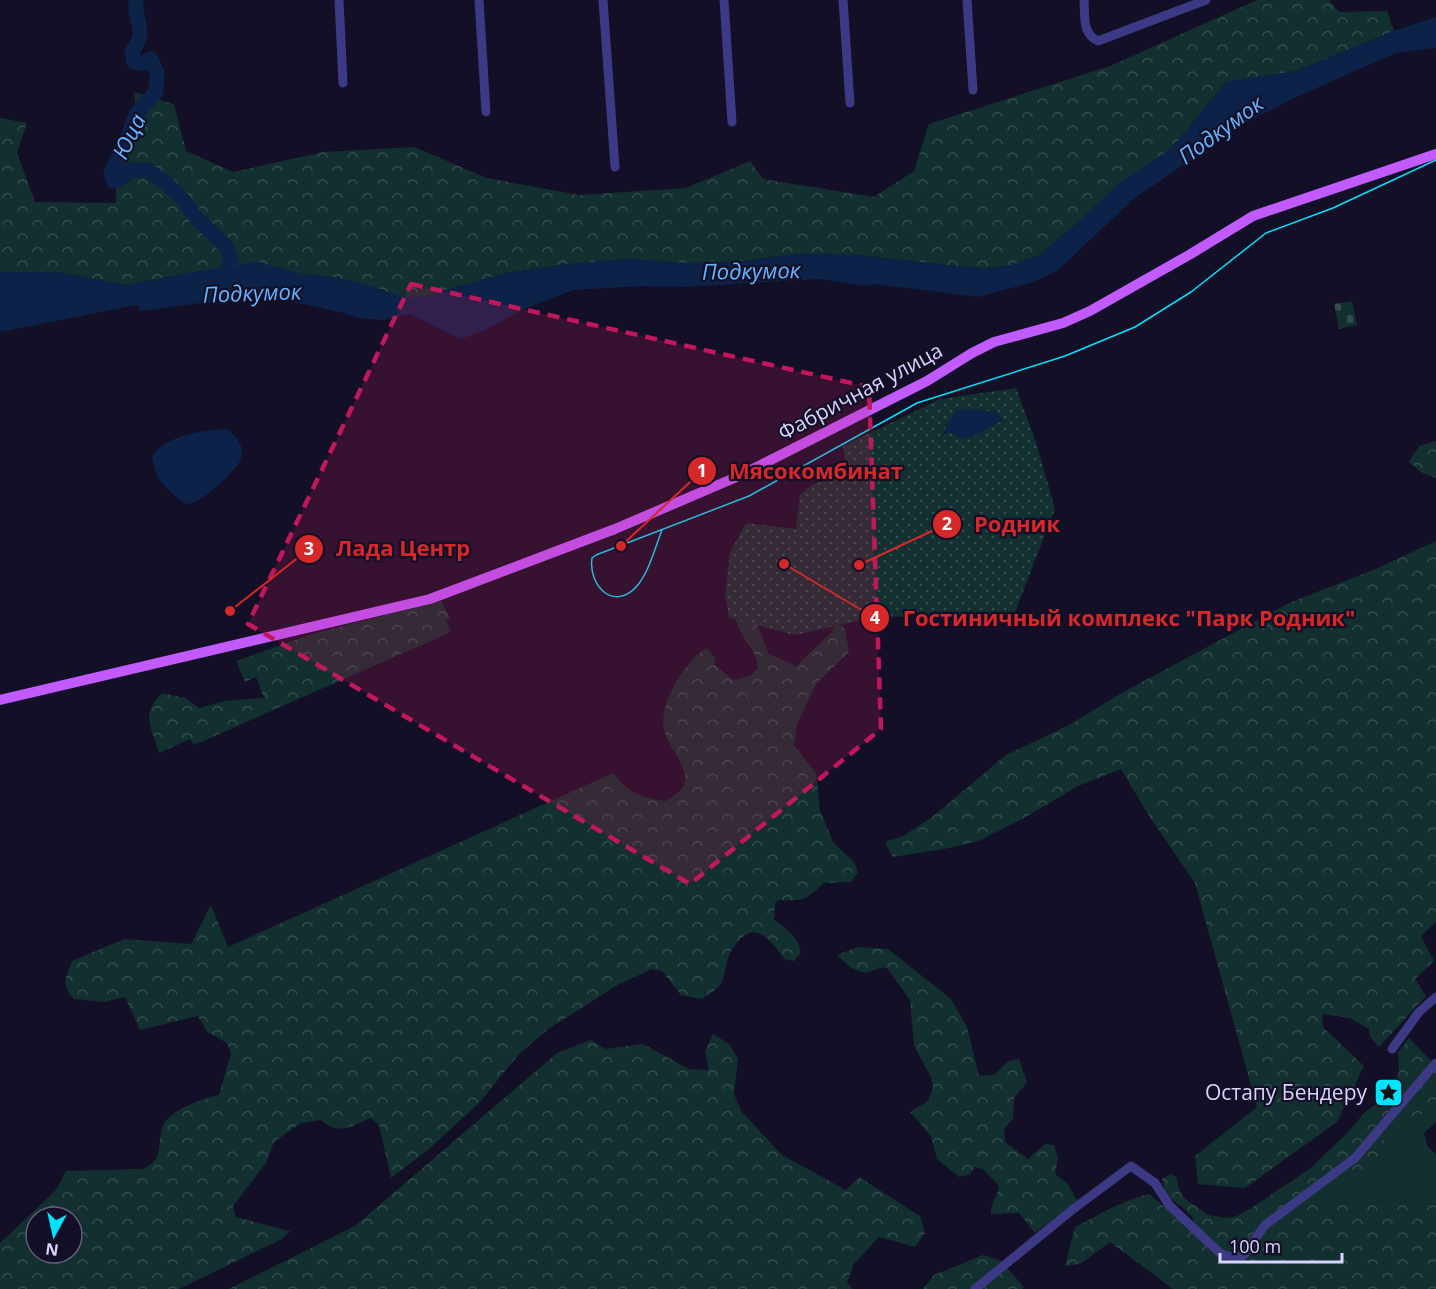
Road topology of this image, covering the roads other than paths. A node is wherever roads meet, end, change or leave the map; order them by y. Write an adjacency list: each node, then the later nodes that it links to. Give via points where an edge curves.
1 (339, 0): 9 (street)
2 (479, 0): 12 (street)
3 (603, 0): 15 (street)
4 (724, 0): 13 (street)
5 (843, 0): 11 (street)
6 (967, 0): 10 (street)
7 (1084, 0): 8 (street, via 1086,31 1098,41)
8 (1206, 0)
9 (343, 83)
10 (973, 90)
11 (850, 103)
12 (486, 112)
13 (732, 122)
14 (1436, 154): 16 (main road, Фабричная улица, via 1254,216 1090,311 1063,323 994,342 927,381 739,476 571,546 430,598)
15 (615, 167)
16 (0, 700)
17 (1436, 997): 18 (street, via 1419,1012)
18 (1392, 1049)
19 (1436, 1063): 20 (street, via 1355,1158 1265,1225 1243,1256 1221,1254 1169,1205 1155,1183 1131,1166)
20 (975, 1289)

